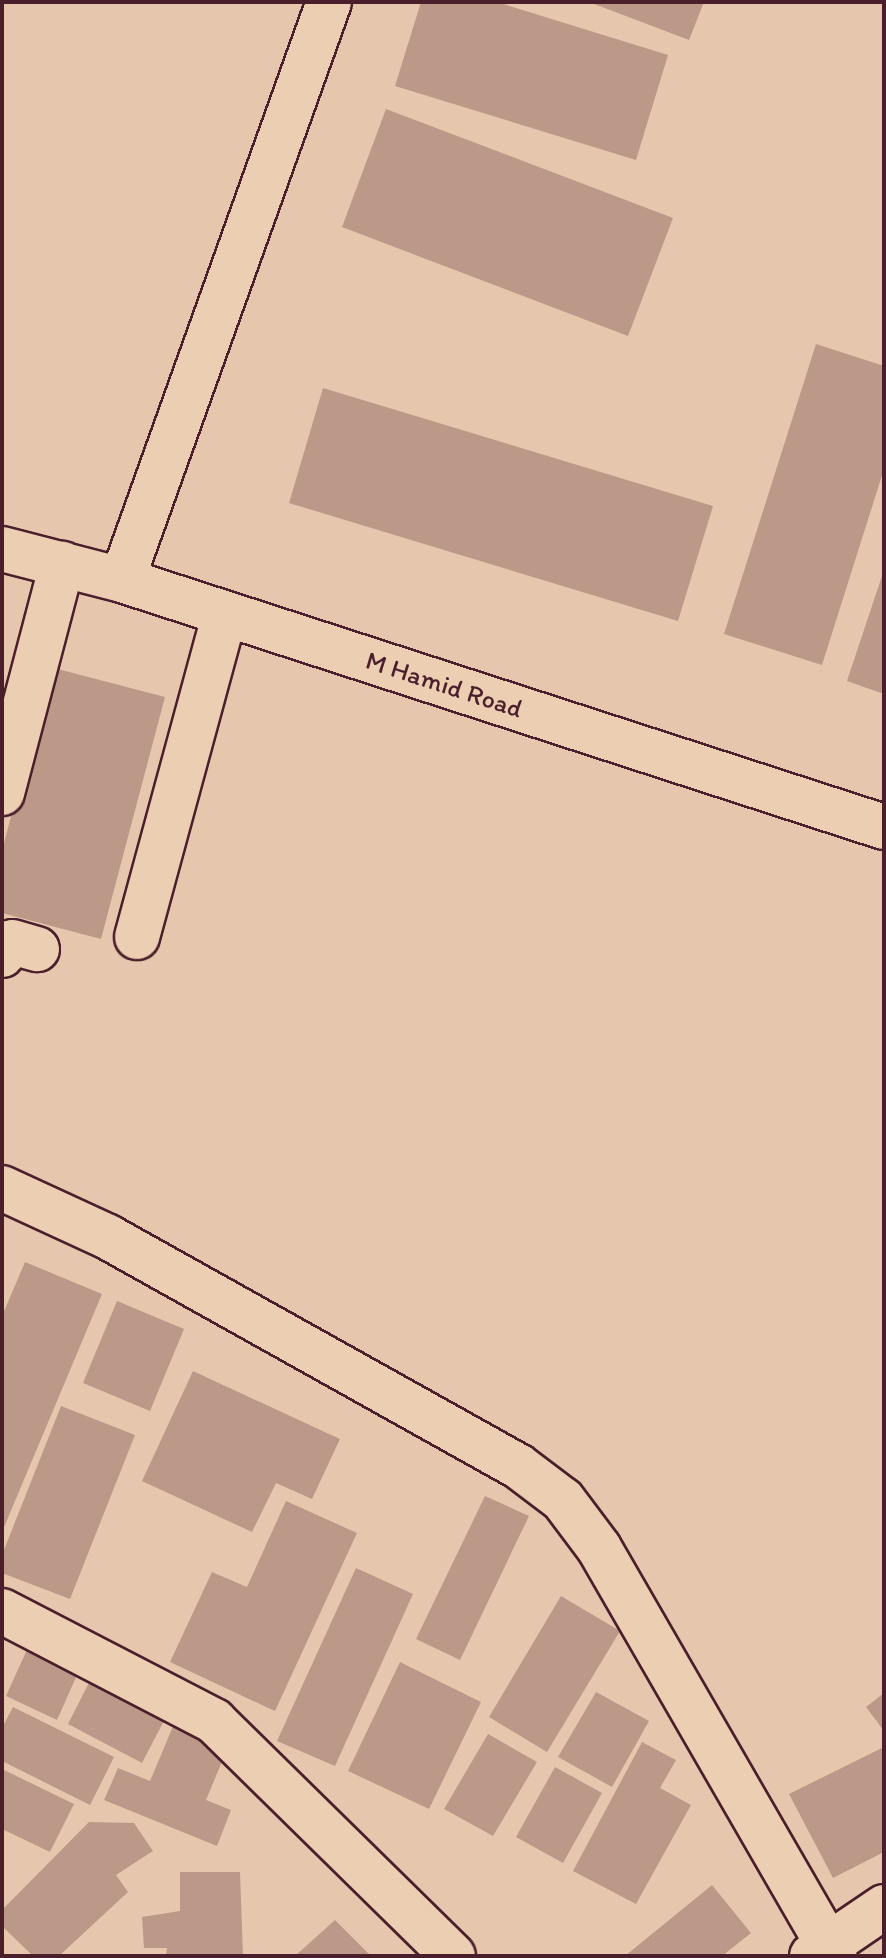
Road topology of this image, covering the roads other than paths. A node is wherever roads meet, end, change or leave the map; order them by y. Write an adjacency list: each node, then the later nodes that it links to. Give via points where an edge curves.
1 (329, 2): 4 (street)
2 (2, 549): 3 (street, M Hamid Road)
3 (62, 564): 4 (street, M Hamid Road); 6 (street)
4 (122, 580): 5 (street, M Hamid Road)
5 (225, 614): 7 (street, M Hamid Road); 8 (street)
6 (2, 793)
7 (884, 827)
8 (137, 937)
9 (3, 1190): 12 (street, via 122,1245 518,1466 563,1500 599,1548)
10 (2, 1611): 13 (street, via 214,1721)
11 (884, 1907): 12 (street)
12 (825, 1952)
13 (453, 1956)

